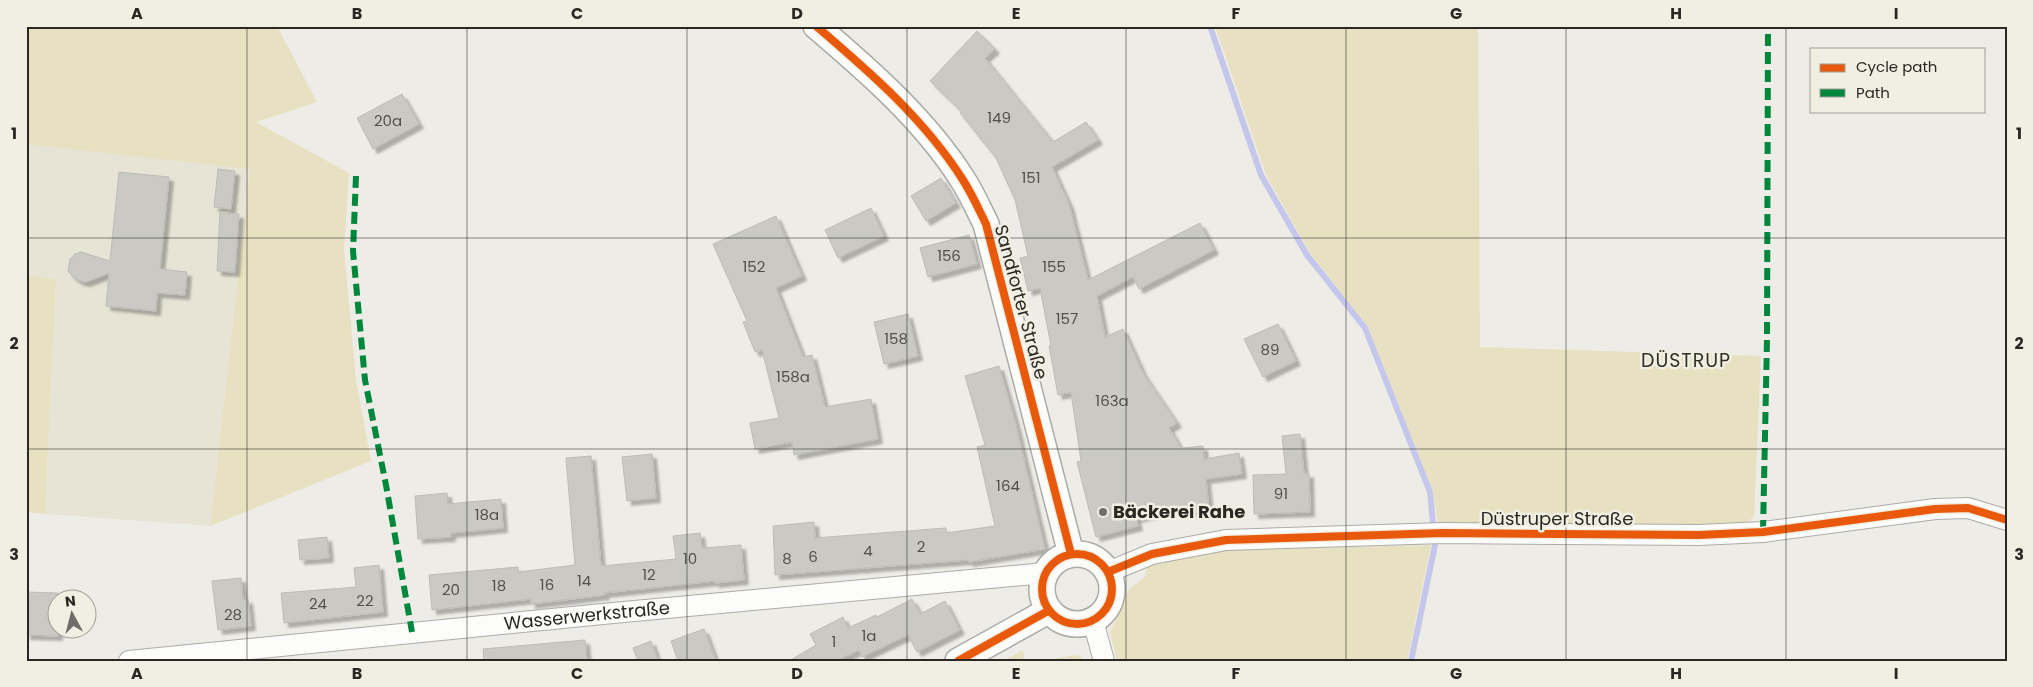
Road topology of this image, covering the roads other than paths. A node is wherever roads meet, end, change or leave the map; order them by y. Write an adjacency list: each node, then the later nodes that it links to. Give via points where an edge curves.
1 (816, 26): 3 (street, Sandforter Straße, via 892,93 929,132 964,181 986,224)
2 (2007, 520): 4 (street, Düstruper Straße, via 1968,508 1935,508 1763,532 1699,535 1434,534 1226,540 1152,554)
3 (1071, 554): 4 (street, via 1092,558); 5 (street, via 1052,564)
4 (1108, 572): 7 (street, via 1112,583 1110,600 1102,614)
5 (1045, 573): 6 (street, via 1041,592); 8 (street, Wasserwerkstraße)
6 (1048, 611): 7 (street, via 1064,622 1083,624); 9 (street)
7 (1093, 621): 10 (street)
8 (129, 661)
9 (958, 661)
10 (1104, 661)

